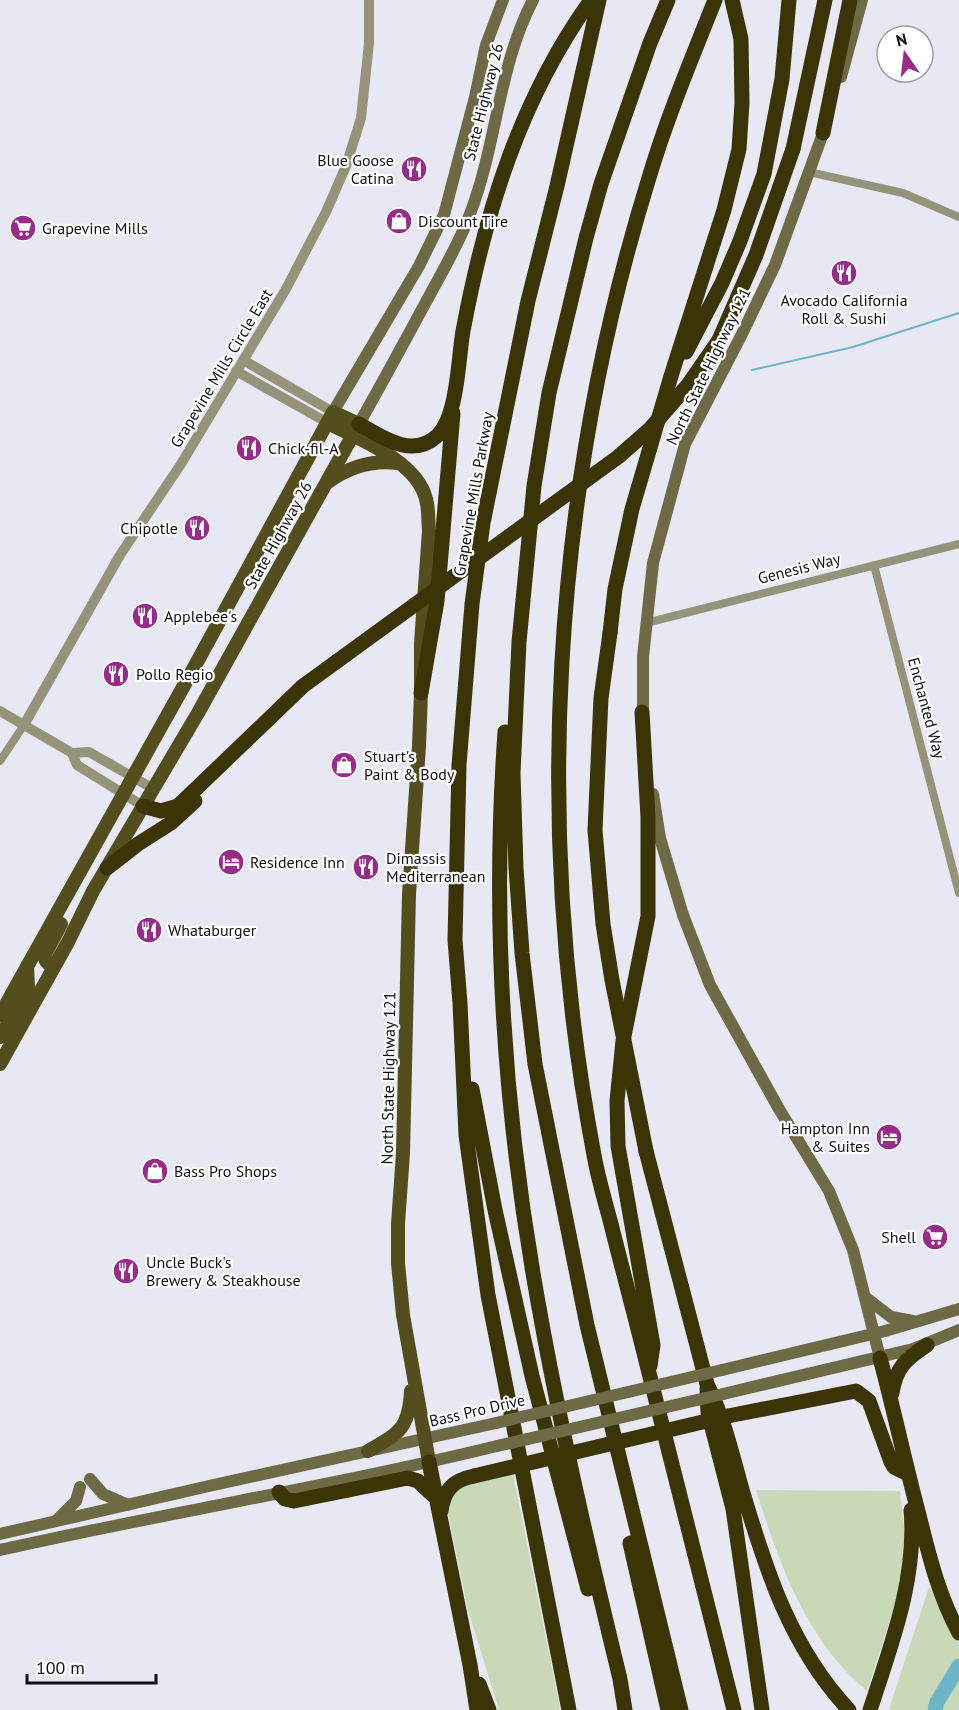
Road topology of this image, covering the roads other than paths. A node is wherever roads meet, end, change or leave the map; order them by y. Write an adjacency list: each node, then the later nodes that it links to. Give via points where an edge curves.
1 (369, 0): 16 (street, Grapevine Mills Circle East, via 367,75 361,118 346,166 286,289)
2 (503, 0): 20 (main road, State Highway 26, via 486,45 444,215 419,266)
3 (533, 0): 21 (main road, State Highway 26, via 504,79 471,213)
4 (591, 0): 19 (highway, via 548,66 503,171 471,289)
5 (599, 0): 44 (highway, Grapevine Mills Parkway, via 528,301 483,523 459,765 455,940)
6 (668, 0): 27 (highway, via 601,184 554,370 534,486)
7 (715, 0): 55 (highway, via 648,178 597,381 573,525 558,742 558,833 572,1017 595,1162)
8 (732, 0): 18 (highway, via 741,39 739,149 724,210)
9 (789, 0): 18 (highway, via 782,79 764,174 731,262)
10 (825, 0): 32 (highway, bridge, via 793,149 756,255 719,340 688,385 650,429 618,457 303,686)
11 (850, 0): 13 (highway)
12 (862, 0): 13 (main road, North State Highway 121)
13 (823, 133): 14 (main road, North State Highway 121)
14 (809, 172): 15 (street, via 903,193); 26 (main road, North State Highway 121, via 775,265 685,444 653,563)
15 (959, 217)
16 (243, 360): 17 (street, Grapevine Mills Circle East); 20 (street)
17 (236, 371): 20 (street); 31 (street, Grapevine Mills Circle East, via 181,464 120,555)
18 (667, 389): 57 (highway, bridge, via 632,508 615,589 601,698 595,830 603,924 646,1151)
19 (453, 398): 21 (highway, via 443,428 433,439 418,446 396,444); 28 (highway, via 437,601)
20 (331, 417): 21 (main road, North State Highway 121); 35 (main road, State Highway 26)
21 (356, 430): 22 (main road, North State Highway 121); 23 (main road, State Highway 26)
22 (402, 464): 23 (main road, via 363,465 342,472); 28 (main road, North State Highway 121, via 422,487 428,515)
23 (325, 484): 36 (main road, State Highway 26)
24 (959, 544): 25 (street, Genesis Way)
25 (874, 565): 26 (street, Genesis Way); 41 (street, Enchanted Way)
26 (646, 623): 30 (main road, North State Highway 121)
27 (517, 676): 61 (highway, via 513,772 516,868 535,1064 587,1325); 71 (highway, via 505,724 500,799 500,934 506,1056 533,1278)
28 (421, 693): 56 (main road, North State Highway 121, via 409,894 398,1224 400,1284)
29 (0, 711): 31 (street)
30 (642, 712): 48 (main road, North State Highway 121, via 660,838 683,915 710,985 829,1191 853,1250); 55 (highway, via 648,916 623,1041 617,1101 618,1146 653,1345)
31 (24, 725): 33 (street); 34 (street)
32 (237, 750): 38 (highway, via 178,806 161,811); 39 (highway, via 182,814)
33 (72, 753): 35 (street, via 89,752); 37 (street, via 77,765)
34 (0, 761)
35 (132, 776): 36 (street); 37 (main road, State Highway 26)
36 (152, 788): 38 (main road, State Highway 26)
37 (123, 793): 38 (street); 40 (main road, State Highway 26)
38 (142, 806): 39 (main road, State Highway 26)
39 (107, 868): 43 (main road, State Highway 26)
40 (73, 882): 42 (main road, State Highway 26); 43 (main road, via 70,901 44,956)
41 (959, 893)
42 (27, 966): 45 (main road, State Highway 26); 46 (main road, via 28,988)
43 (53, 969): 47 (main road, State Highway 26)
44 (460, 1003): 71 (highway, via 476,1114 532,1377); 76 (highway, via 466,1135 488,1295)
45 (0, 1015)
46 (0, 1037)
47 (0, 1064)
48 (865, 1297): 50 (main road, via 891,1317); 52 (main road, North State Highway 121)
49 (959, 1309): 50 (main road, Bass Pro Drive)
50 (917, 1322): 52 (main road, Bass Pro Drive)
51 (959, 1330): 53 (main road)
52 (874, 1334): 54 (main road, North State Highway 121); 59 (main road, Bass Pro Drive, bridge)
53 (927, 1345): 54 (main road); 58 (highway, via 897,1370)
54 (880, 1358): 58 (highway); 62 (main road, bridge)
55 (649, 1372): 80 (highway)
56 (412, 1374): 59 (main road, North State Highway 121); 60 (main road, via 405,1424)
57 (707, 1384): 81 (highway, via 708,1412 733,1509); 82 (highway, via 720,1410 743,1494 792,1630)
58 (891, 1402): 63 (highway)
59 (424, 1439): 60 (main road, Bass Pro Drive); 62 (main road, North State Highway 121)
60 (368, 1451): 66 (main road, Bass Pro Drive)
61 (618, 1452): 78 (highway, via 620,1496); 79 (highway)
62 (429, 1462): 64 (main road); 65 (highway)
63 (907, 1476): 67 (highway, bridge, via 894,1467 869,1401 856,1391 728,1416 457,1481 448,1488); 72 (highway, via 936,1582); 83 (highway, via 910,1567)
64 (279, 1492): 65 (highway, via 294,1501 408,1478 418,1481); 70 (main road)
65 (436, 1498): 67 (highway)
66 (128, 1504): 68 (main road, Bass Pro Drive); 68 (main road, via 85,1483 76,1502)
67 (440, 1520): 73 (highway)
68 (56, 1521): 69 (main road, Bass Pro Drive)
69 (0, 1534)
70 (0, 1550)
71 (583, 1550): 77 (highway)
72 (955, 1627)
73 (470, 1665): 74 (highway); 75 (highway)
74 (477, 1710)
75 (489, 1710)
76 (569, 1710)
77 (623, 1710)
78 (668, 1710)
79 (681, 1710)
80 (734, 1710)
81 (762, 1710)
82 (849, 1710)
83 (870, 1710)

